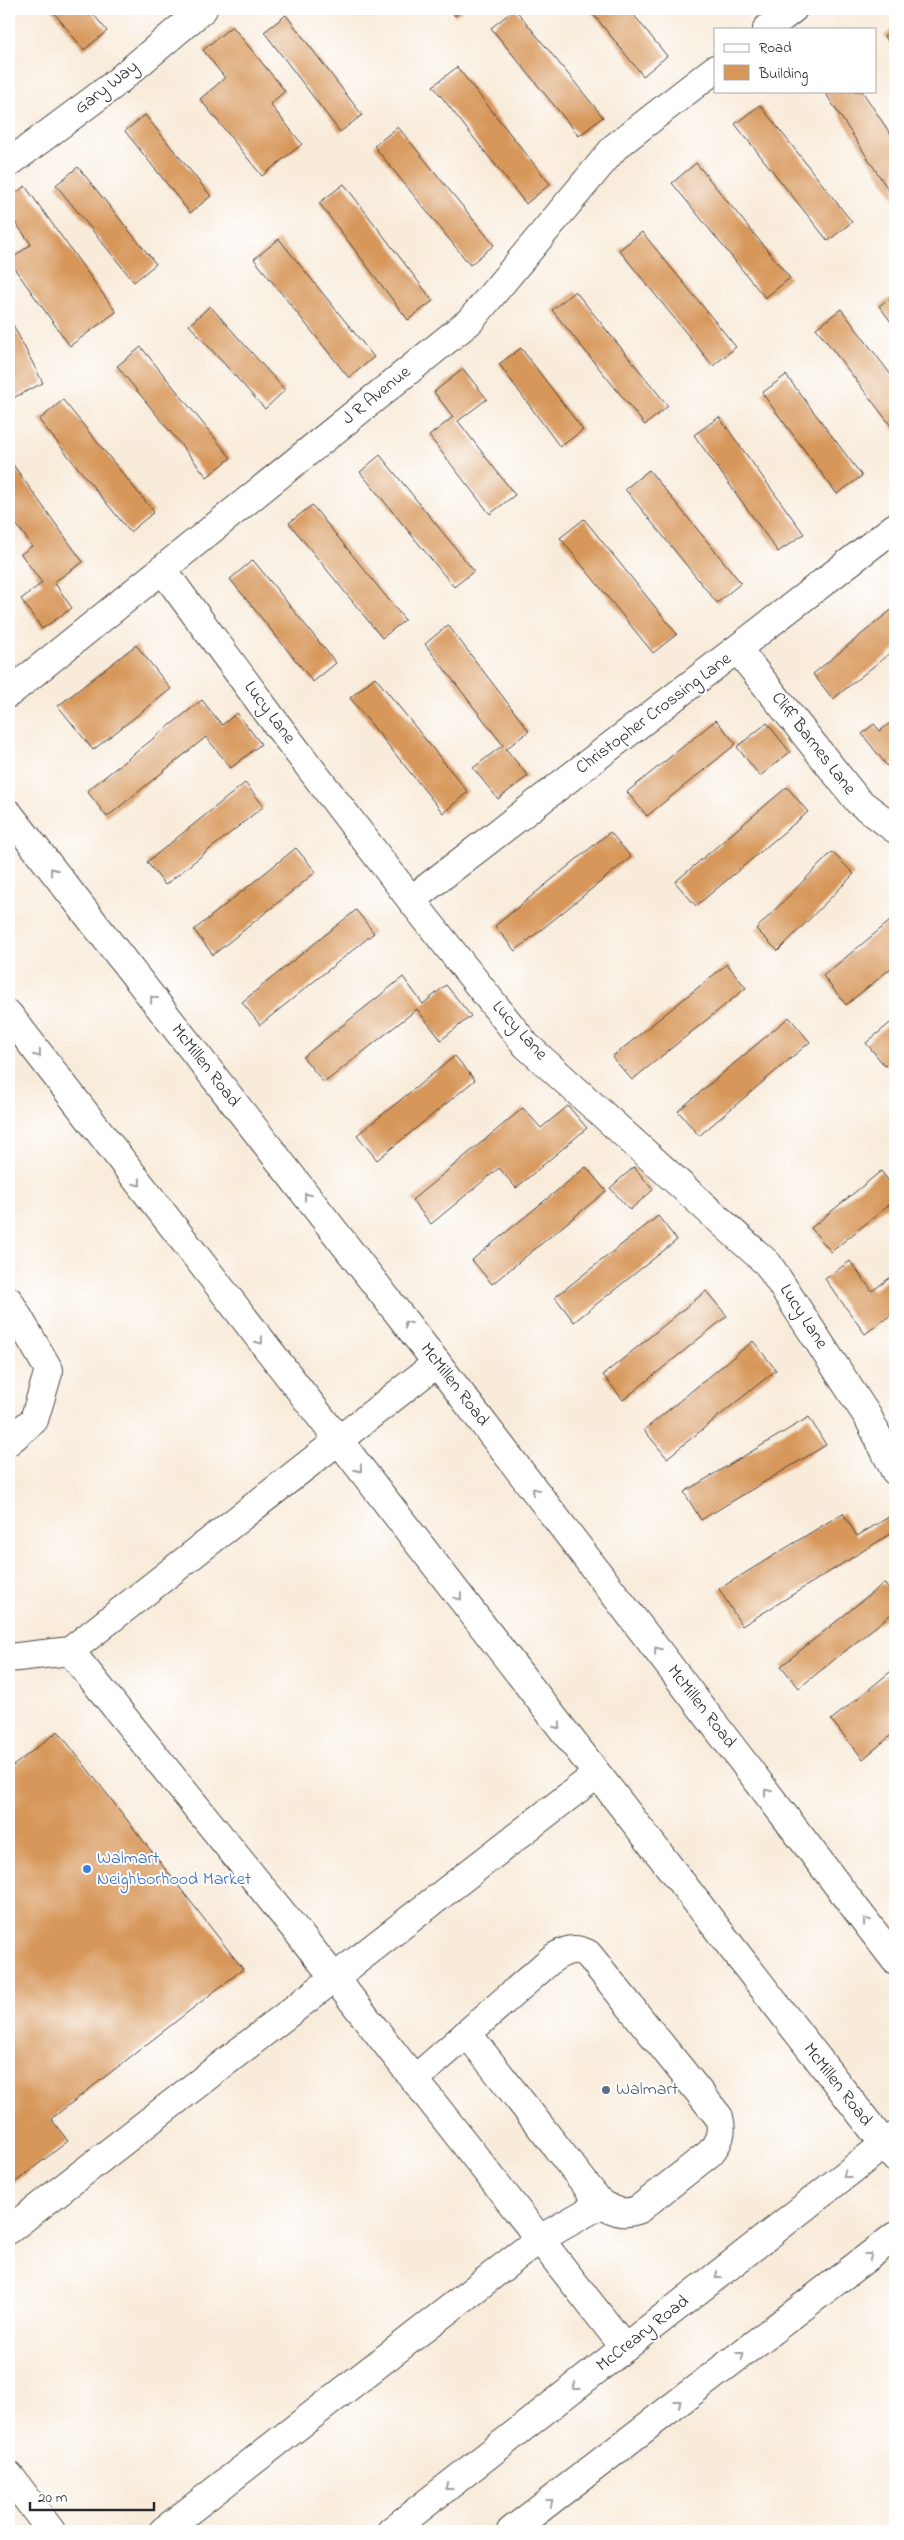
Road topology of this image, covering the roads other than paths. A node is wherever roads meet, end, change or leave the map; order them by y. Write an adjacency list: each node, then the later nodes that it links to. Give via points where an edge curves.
1 (203, 9): 5 (main road, Gary Way, via 112,86)
2 (793, 9): 3 (main road)
3 (768, 28)
4 (714, 70): 7 (main road, J R Avenue, via 615,147 470,320)
5 (9, 163)
6 (895, 527): 8 (main road, Christopher Crossing Lane)
7 (162, 569): 9 (main road, J R Avenue); 12 (main road, Lucy Lane)
8 (738, 650): 11 (main road, Cliff Barnes Lane, via 858,801); 12 (main road, Christopher Crossing Lane)
9 (9, 693)
10 (9, 814): 15 (main road, McMillen Road, one-way to 10)
11 (895, 829)
12 (411, 900): 18 (main road, Lucy Lane, via 526,1045 768,1264 868,1418)
13 (9, 1015): 16 (main road, McMillen Road, one-way to 16)
14 (9, 1301): 17 (main road, via 49,1370 34,1420)
15 (437, 1363): 16 (main road); 22 (main road, McMillen Road, one-way to 15)
16 (336, 1440): 19 (main road); 21 (main road, McMillen Road, one-way to 21)
17 (9, 1441)
18 (895, 1471)
19 (70, 1651): 20 (main road); 23 (main road)
20 (9, 1658)
21 (596, 1775): 23 (main road); 26 (main road, McMillen Road)
22 (895, 1960)
23 (334, 1978): 25 (main road); 28 (main road)
24 (467, 2033): 25 (main road); 27 (main road); 27 (main road, via 554,1958 567,1950 579,1949 588,1954 719,2117 722,2130 710,2153 639,2209 628,2214)
25 (414, 2080): 30 (main road)
26 (892, 2147): 31 (main road, McCreary Road, one-way to 31)
27 (601, 2204): 30 (main road)
28 (9, 2230)
29 (895, 2236): 36 (main road, one-way to 29)
30 (538, 2240): 31 (main road); 34 (main road)
31 (625, 2348): 35 (main road, McCreary Road, one-way to 35)
32 (9, 2475): 33 (main road)
33 (52, 2531)
34 (163, 2531)
35 (391, 2531)
36 (511, 2531)

